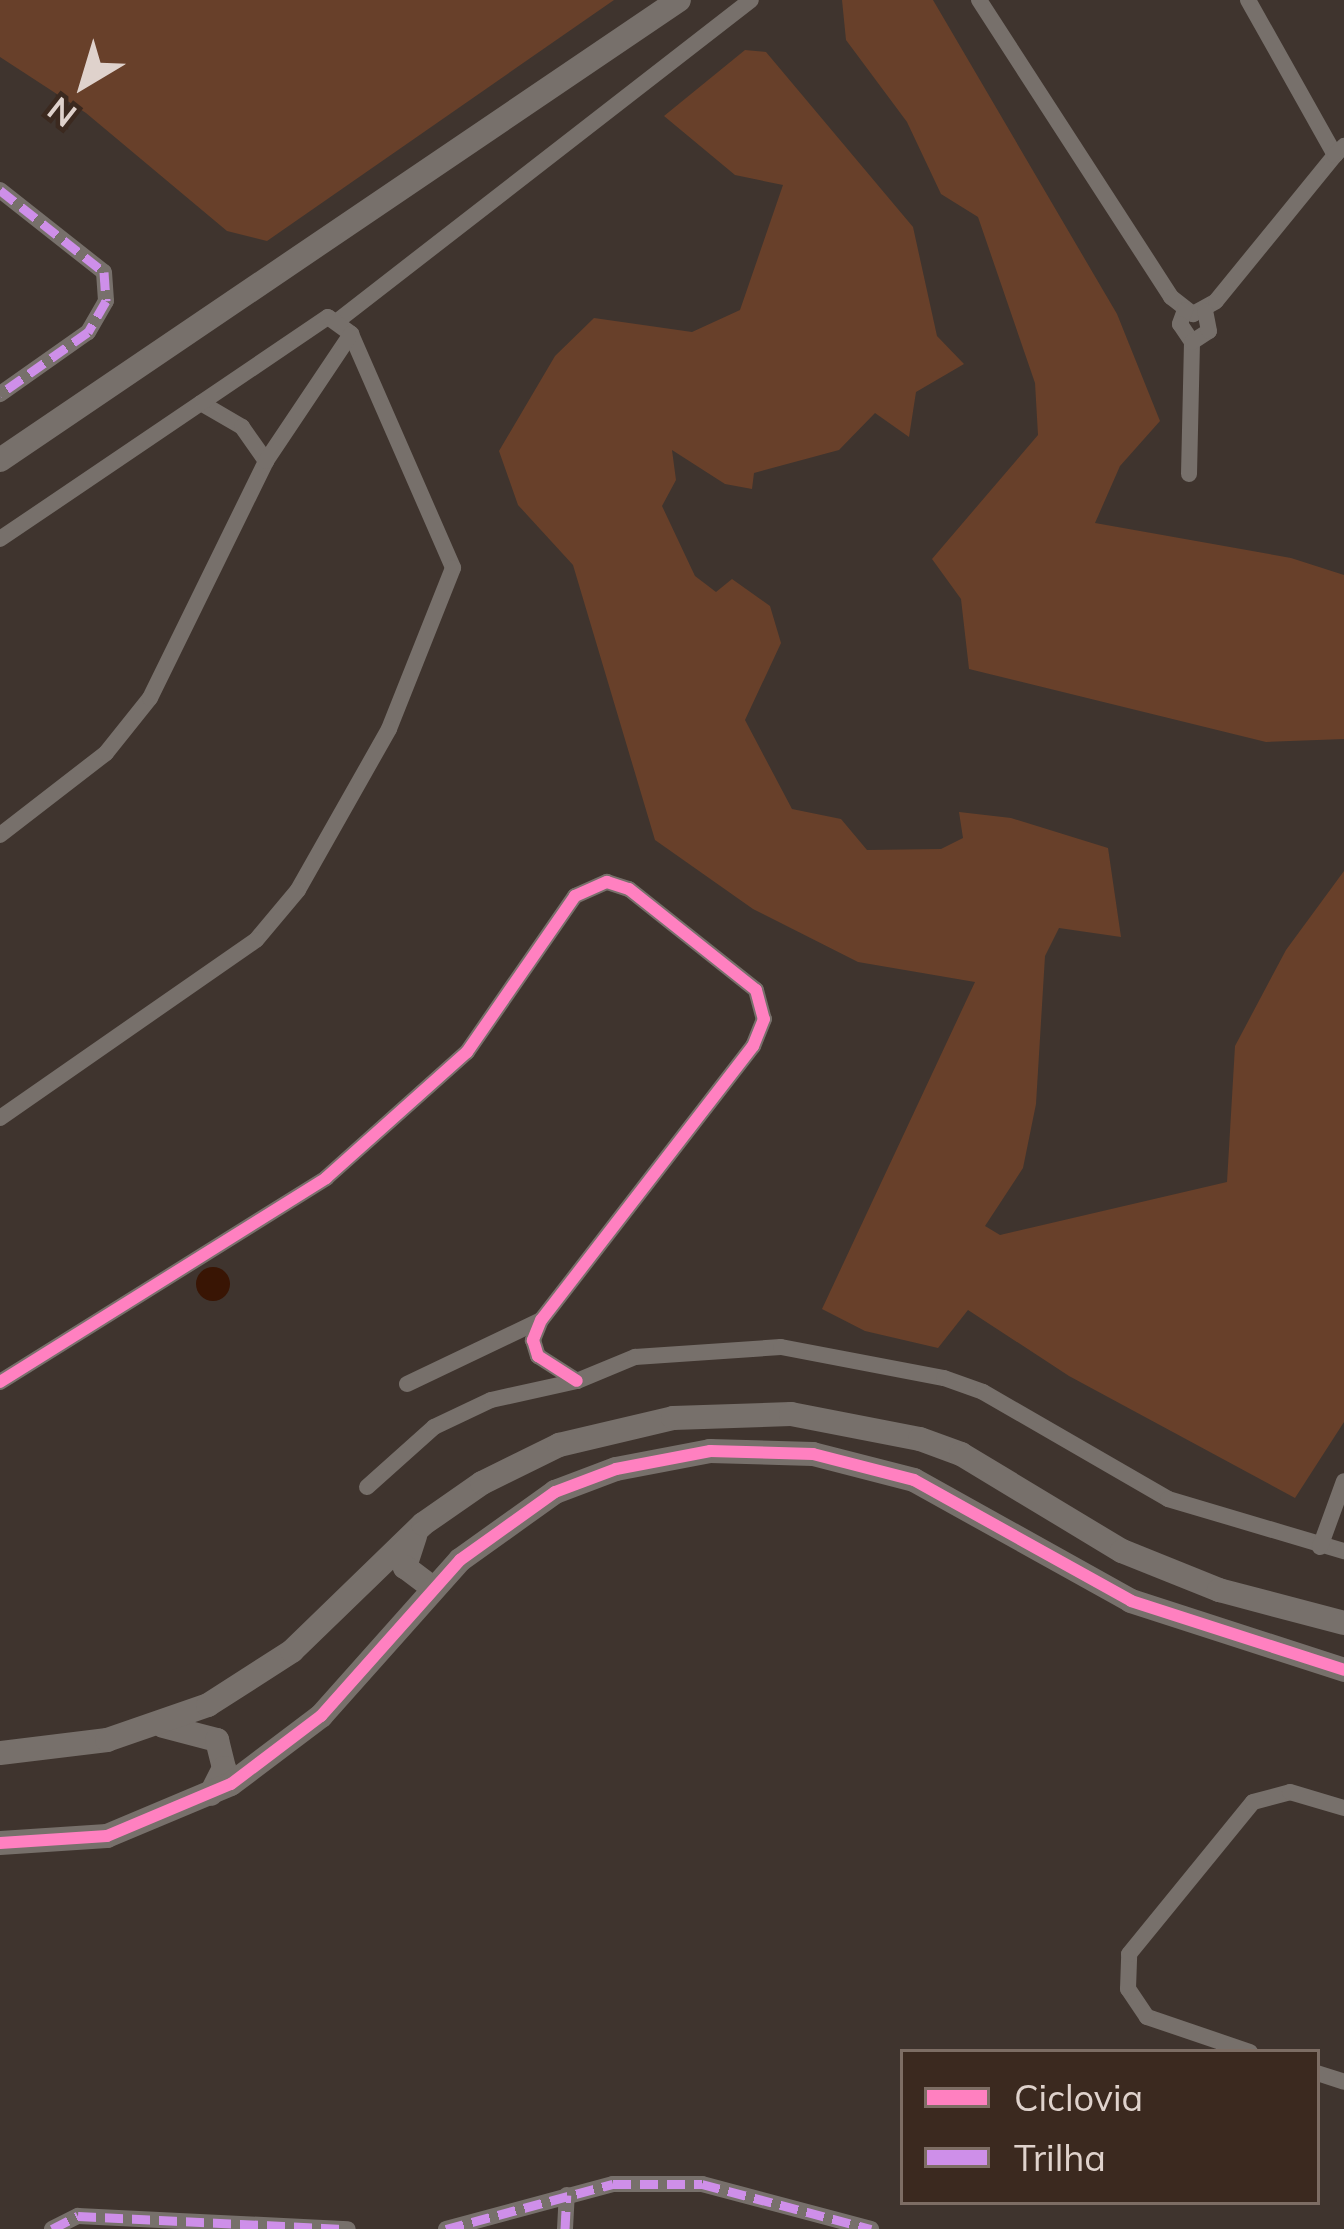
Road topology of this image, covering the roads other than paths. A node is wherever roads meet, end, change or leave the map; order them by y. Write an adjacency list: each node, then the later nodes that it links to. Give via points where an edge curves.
1 (679, 0): 13 (street)
2 (751, 0): 9 (street)
3 (979, 0): 7 (street)
4 (1248, 0): 5 (street)
5 (1340, 150): 8 (street)
6 (0, 190): 11 (street, via 104,272 106,301 88,332)
7 (1185, 310): 8 (street); 10 (street, via 1180,324)
8 (1205, 311): 10 (street, via 1209,331)
9 (345, 327): 12 (street, via 328,317); 14 (street); 18 (street, via 452,568 389,729 298,890 256,940)
10 (1192, 342): 15 (street)
11 (0, 394)
12 (201, 403): 14 (street, via 242,427); 16 (street)
13 (0, 460)
14 (266, 461): 17 (street, via 150,698 106,752)
15 (1189, 474)
16 (0, 539)
17 (0, 836)
18 (0, 1118)
19 (541, 1320): 20 (street, via 532,1340 538,1356); 21 (street, via 753,1046 764,1018 756,990 607,882 575,896 467,1052 326,1178); 22 (street)
20 (577, 1381): 24 (street, via 491,1400 434,1427); 26 (street, via 635,1357 708,1348 823,1351 904,1366 983,1392 1168,1499)
21 (0, 1382)
22 (407, 1384)
23 (1344, 1480): 26 (street)
24 (367, 1487)
25 (423, 1524): 28 (street, via 405,1567); 29 (street, via 522,1460 596,1433 674,1418 791,1414 877,1427 961,1454 1123,1551 1219,1590); 31 (street, via 292,1651)
26 (1320, 1547): 27 (street)
27 (1344, 1551)
28 (432, 1587): 30 (street, via 536,1505 585,1480 678,1455 779,1450 914,1480 1131,1601); 33 (street, via 321,1716)
29 (1344, 1624)
30 (1344, 1670)
31 (161, 1726): 32 (street); 33 (street, via 217,1740 224,1768)
32 (0, 1753)
33 (209, 1796): 35 (street, via 74,1844)
34 (1344, 1808): 36 (street, via 1290,1792 1253,1802 1129,1954 1127,1989 1147,2017)
35 (0, 1843)
36 (1241, 2049)
37 (567, 2195): 41 (street); 42 (street); 43 (street, via 613,2184 703,2184)
38 (295, 2228): 39 (street, via 78,2216); 40 (street)
39 (52, 2229)
40 (348, 2229)
41 (446, 2229)
42 (565, 2229)
43 (871, 2229)

